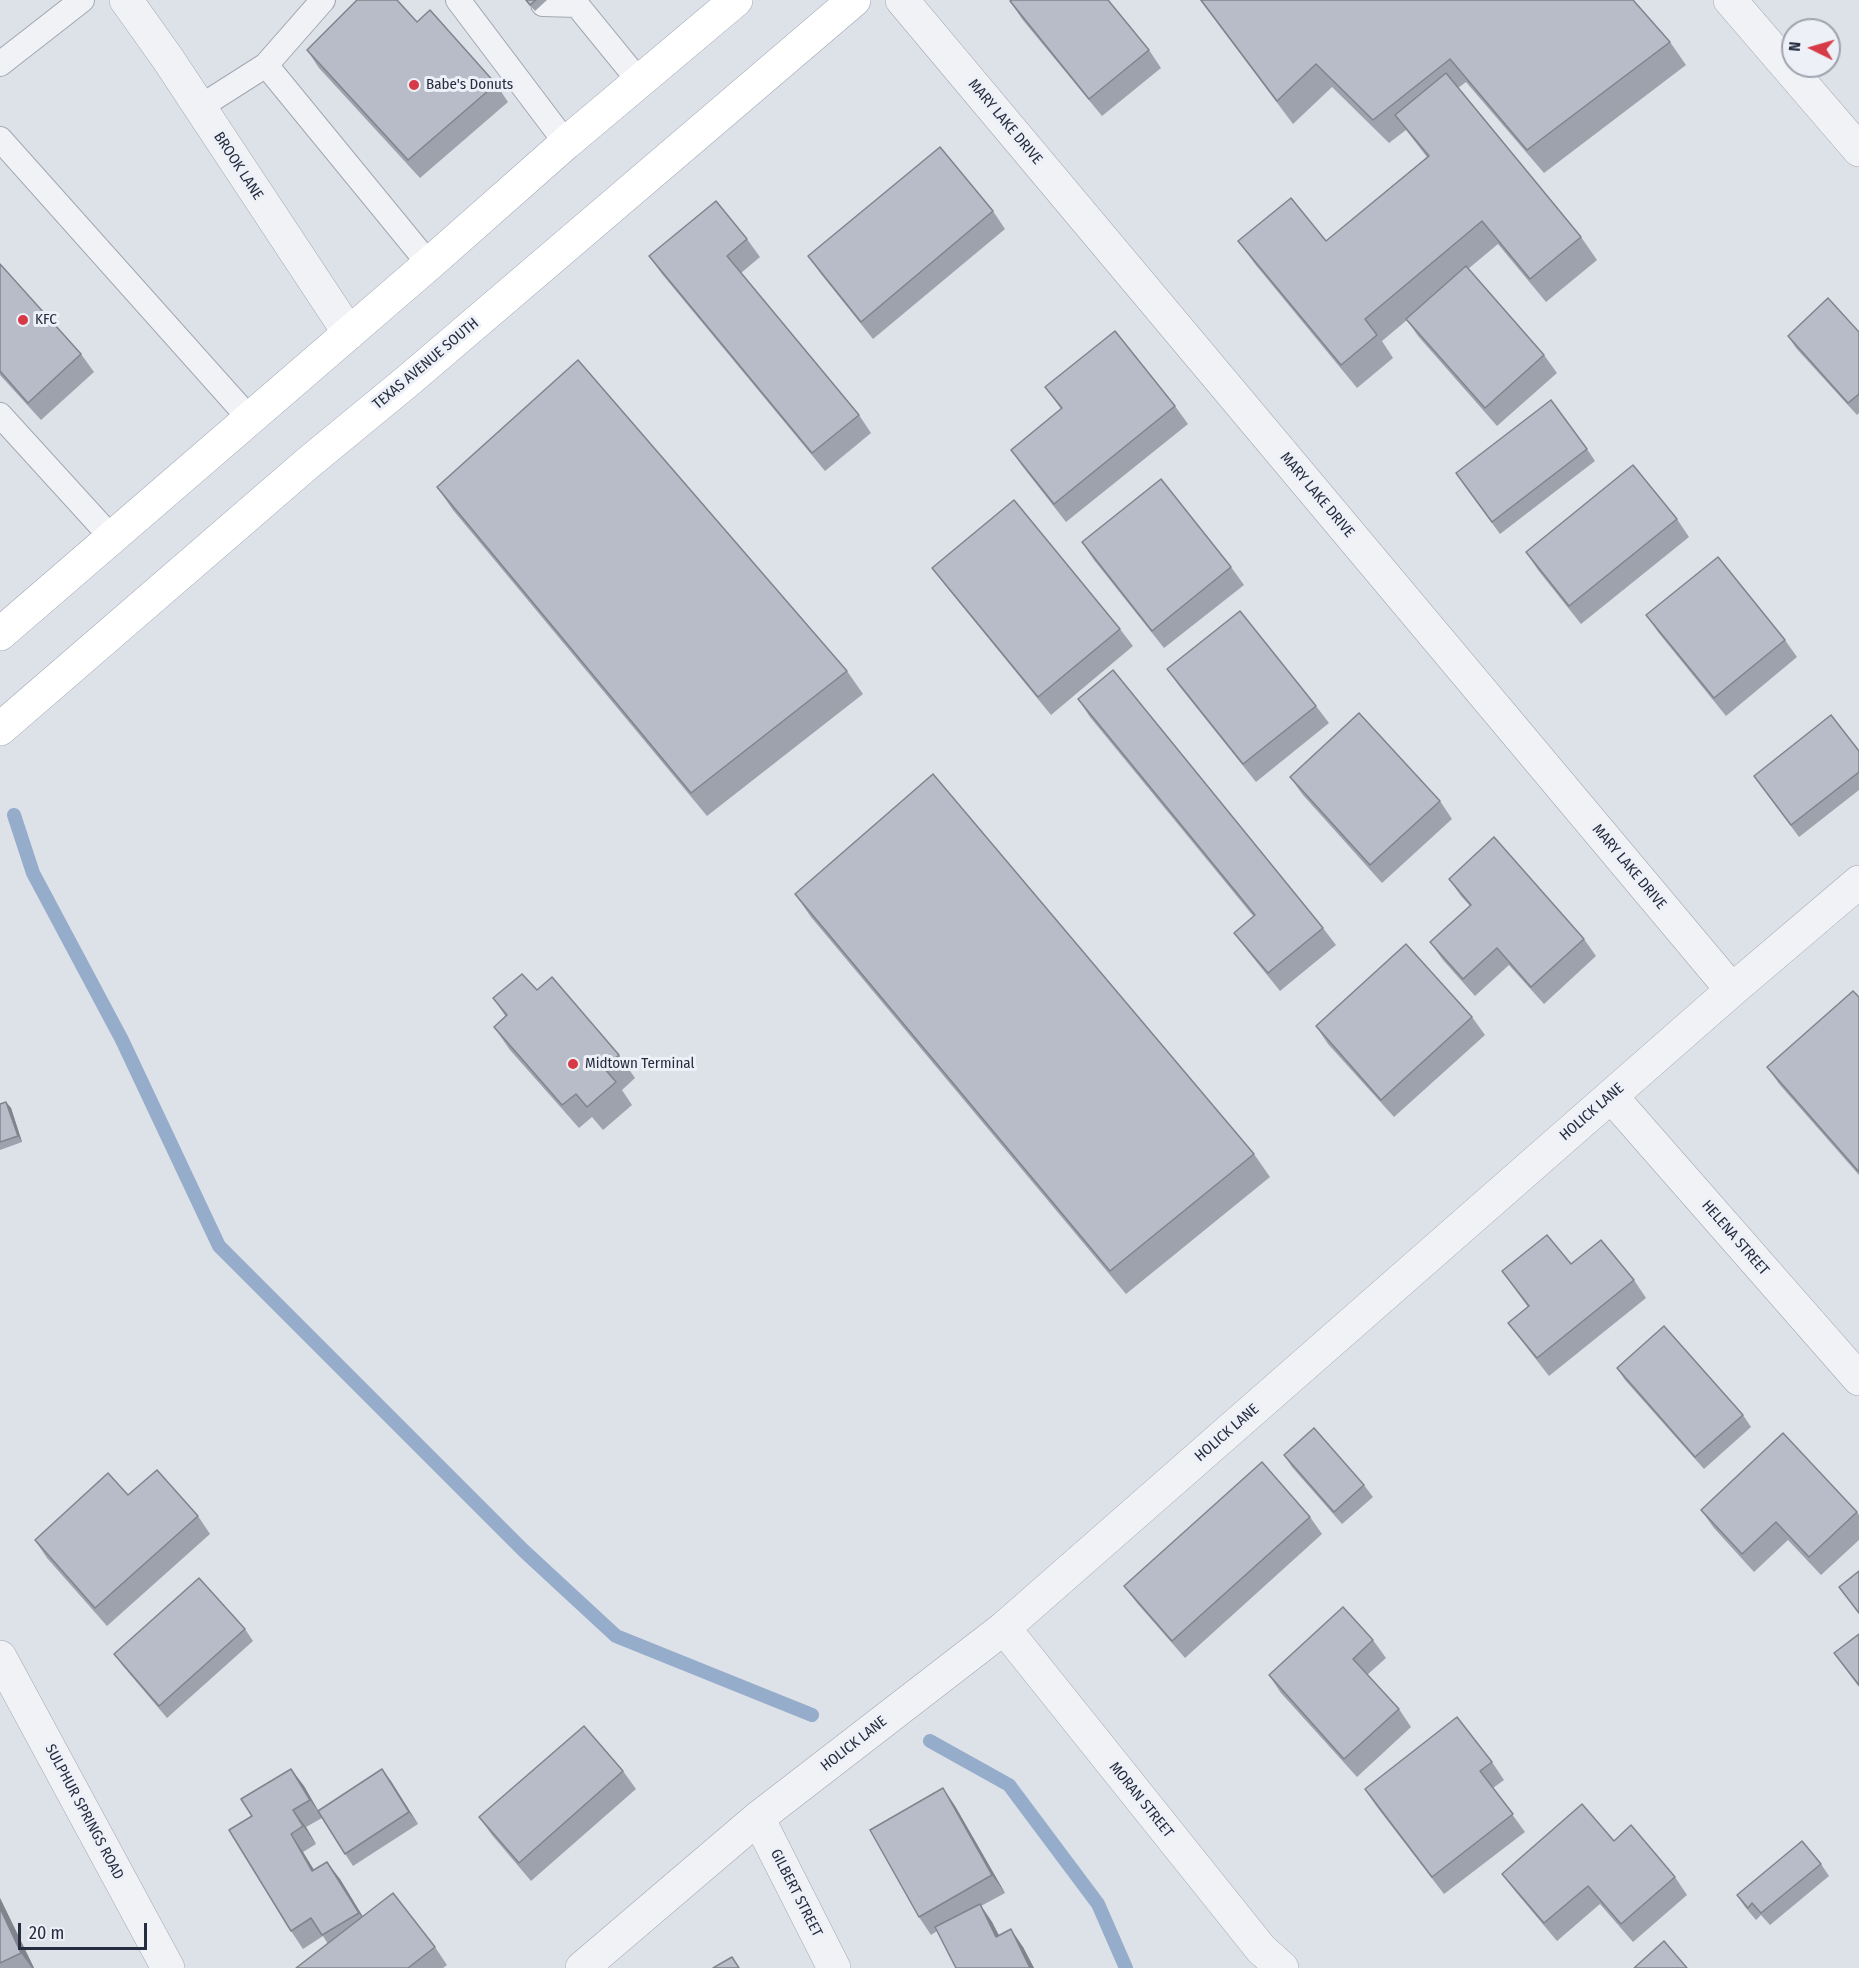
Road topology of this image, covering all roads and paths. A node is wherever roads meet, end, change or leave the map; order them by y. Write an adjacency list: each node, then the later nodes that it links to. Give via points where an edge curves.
1 (82, 0): 11 (lane)
2 (126, 0): 14 (street, BROOK LANE)
3 (323, 0): 12 (lane)
4 (458, 0): 16 (lane)
5 (736, 0): 13 (main road)
6 (854, 0): 24 (main road, TEXAS AVENUE SOUTH)
7 (902, 0): 26 (street, MARY LAKE DRIVE)
8 (1730, 0): 17 (street)
9 (543, 4): 10 (lane)
10 (583, 5): 13 (lane)
11 (0, 64)
12 (266, 65): 14 (lane); 18 (lane)
13 (639, 81): 16 (main road)
14 (200, 107): 19 (street, BROOK LANE)
15 (0, 139): 21 (lane)
16 (566, 143): 18 (main road)
17 (1859, 150)
18 (429, 264): 19 (main road)
19 (349, 333): 21 (main road)
20 (0, 415): 22 (lane)
21 (249, 419): 22 (main road)
22 (112, 538): 23 (main road)
23 (0, 634)
24 (0, 729)
25 (1859, 882): 26 (street, HOLICK LANE)
26 (1731, 990): 27 (street, HOLICK LANE)
27 (1611, 1096): 28 (street, HELENA STREET); 29 (street, HOLICK LANE)
28 (1859, 1379)
29 (1004, 1628): 31 (street, HOLICK LANE); 35 (street, MORAN STREET, via 1261,1949)
30 (0, 1657): 32 (street, SULPHUR SPRINGS ROAD)
31 (758, 1818): 33 (street, HOLICK LANE); 34 (street, GILBERT STREET)
32 (168, 1968)
33 (582, 1968)
34 (834, 1968)
35 (1282, 1968)

